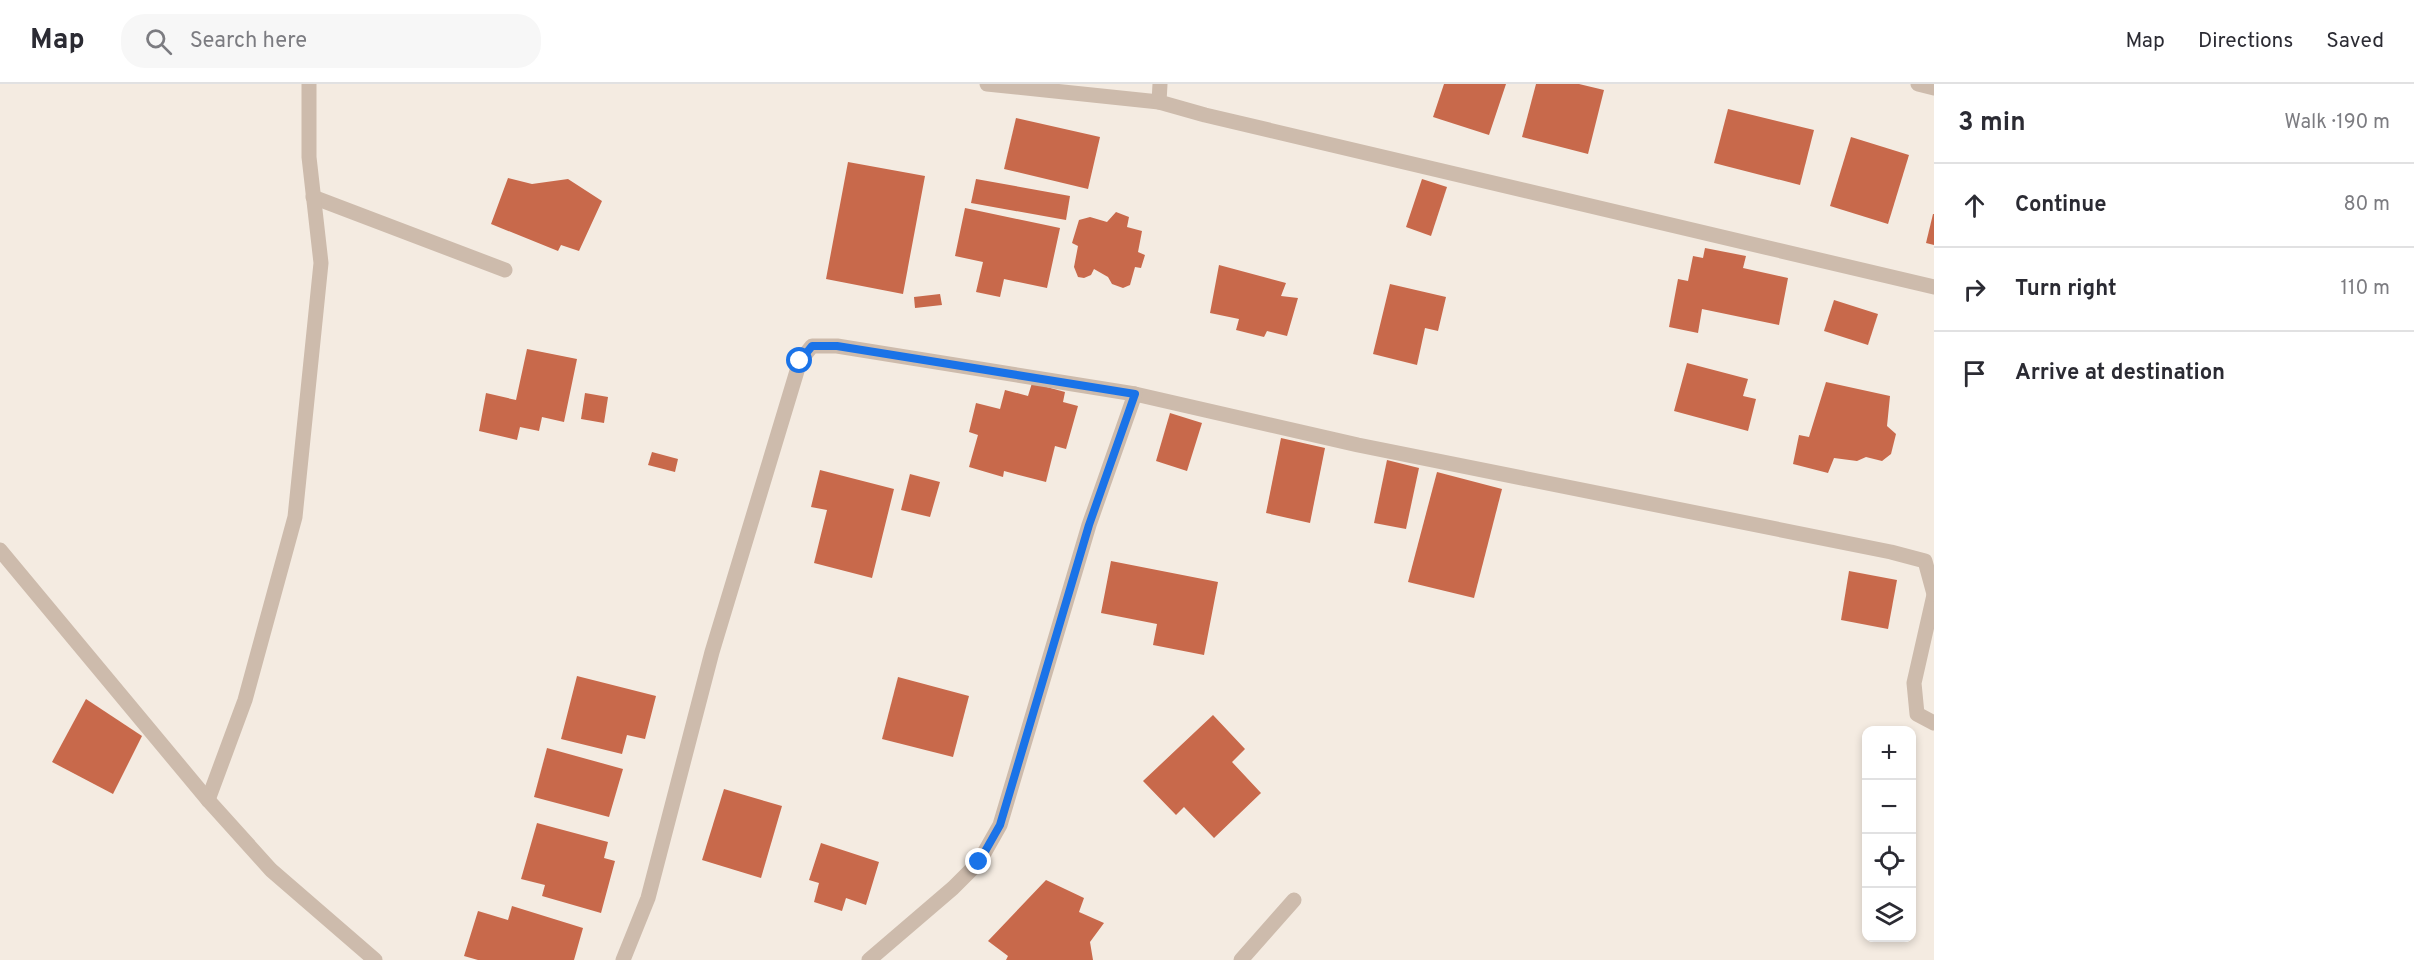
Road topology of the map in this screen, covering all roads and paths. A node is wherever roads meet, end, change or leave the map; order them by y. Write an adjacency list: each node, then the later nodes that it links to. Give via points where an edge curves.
1 (309, 84): 7 (street, via 309,157)
2 (987, 84): 6 (street)
3 (1161, 84): 6 (street)
4 (1918, 84): 5 (street)
5 (1934, 88)
6 (1159, 102): 9 (street)
7 (314, 197): 8 (street); 14 (street, via 321,263 295,517 245,700)
8 (505, 270)
9 (1934, 286)
10 (1135, 394): 12 (street, via 1358,445 1891,552 1925,561); 17 (street, via 837,346 812,346 800,361 712,652 648,898); 18 (street, via 1089,525 1000,825 979,862)
11 (0, 550): 14 (street)
12 (1934, 595): 13 (street, via 1914,683 1917,714)
13 (1934, 723)
14 (208, 800): 16 (street, via 270,870)
15 (1294, 900): 19 (street)
16 (375, 960)
17 (623, 960)
18 (869, 960)
19 (1241, 960)

